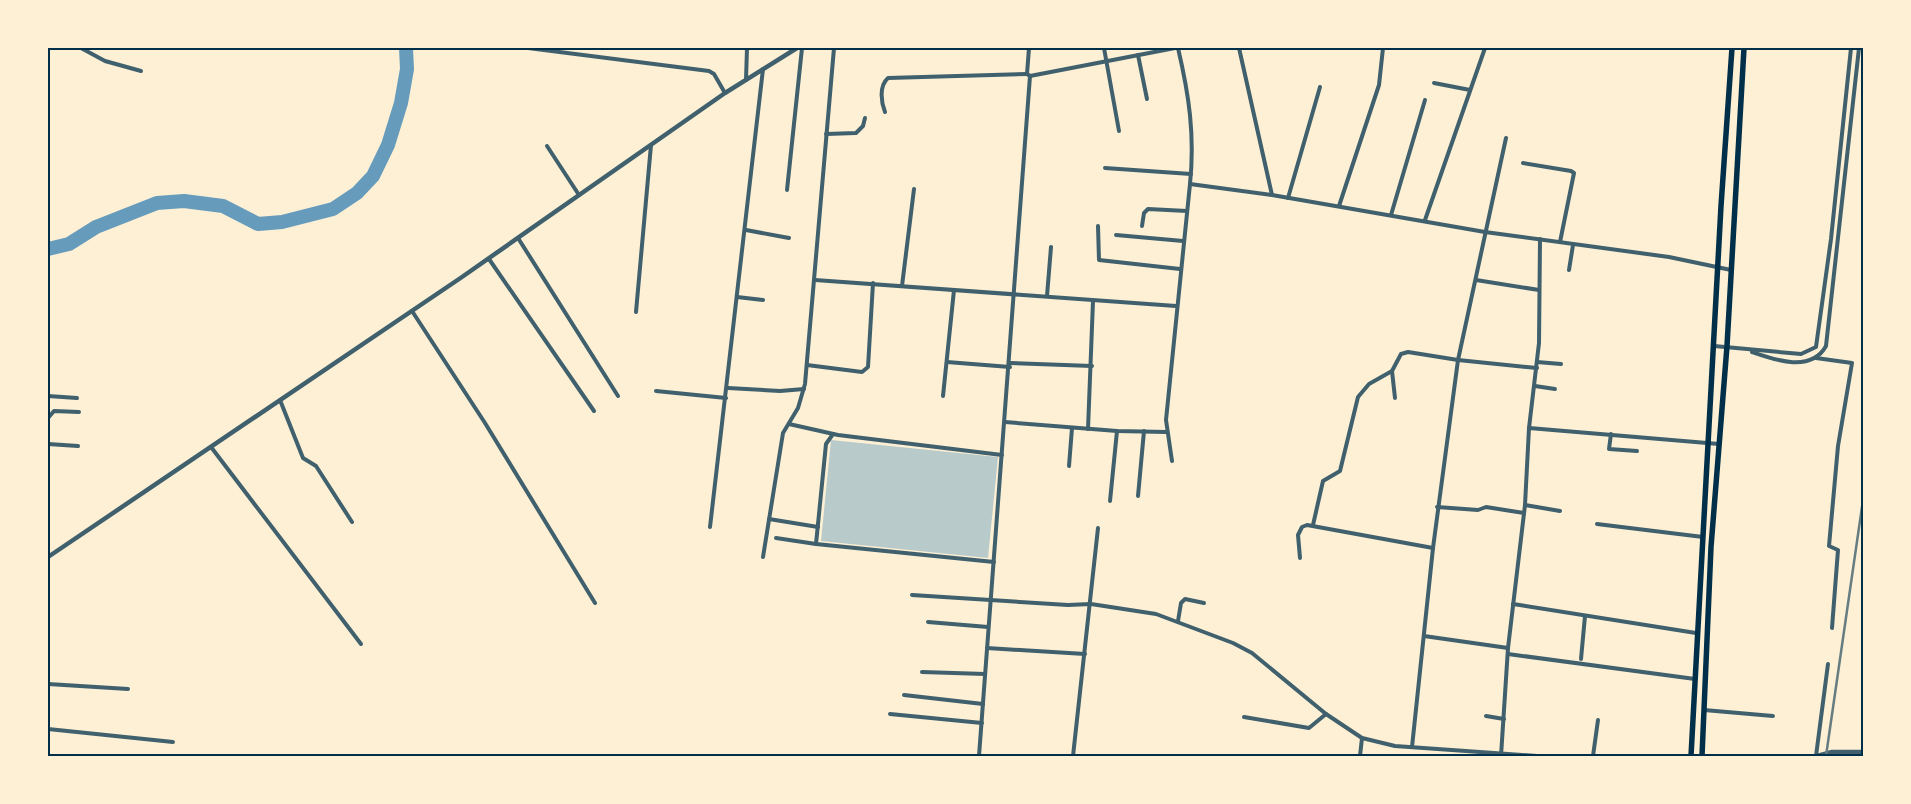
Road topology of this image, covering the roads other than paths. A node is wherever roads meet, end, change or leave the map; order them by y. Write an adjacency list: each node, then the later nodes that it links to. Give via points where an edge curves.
1 (81, 48): 20 (street, via 105,61)
2 (528, 48): 27 (street, via 709,71)
3 (747, 48): 22 (street)
4 (797, 48): 19 (street)
5 (802, 48): 45 (street)
6 (834, 48): 34 (street)
7 (1029, 48): 21 (street)
8 (1104, 48): 18 (street)
9 (1177, 48): 17 (street); 40 (street, via 1190,99)
10 (1239, 48): 47 (street)
11 (1383, 48): 49 (street, via 1379,85)
12 (1485, 48): 25 (street)
13 (1732, 48): 26 (main road)
14 (1744, 48): 28 (main road)
15 (1851, 48): 41 (street)
16 (1859, 48): 42 (street)
17 (1138, 55): 18 (street); 29 (street)
18 (1105, 61): 21 (street); 33 (street)
19 (764, 68): 22 (street); 55 (street)
20 (141, 71)
21 (1029, 75): 31 (street, via 888,78 883,87); 76 (street)
22 (746, 80): 27 (street)
23 (1434, 83): 25 (street)
24 (1320, 87): 48 (street)
25 (1470, 90): 52 (street)
26 (1730, 92): 28 (main road); 67 (main road)
27 (725, 93): 36 (street)
28 (1741, 93): 69 (main road)
29 (1147, 99)
30 (1425, 100): 51 (street)
31 (886, 112)
32 (865, 118): 34 (street, via 863,126 856,132)
33 (1119, 131)
34 (826, 134): 70 (street)
35 (1506, 138): 56 (street)
36 (651, 145): 46 (street); 83 (street)
37 (547, 146): 46 (street)
38 (1523, 163): 62 (street, via 1574,174)
39 (1105, 168): 40 (street)
40 (1191, 174): 43 (street)
41 (1837, 181): 42 (street); 86 (street, via 1816,347 1802,354)
42 (1845, 181): 87 (street, via 1826,346)
43 (1190, 184): 47 (street); 50 (street)
44 (914, 189): 73 (street)
45 (787, 190)
46 (579, 195): 58 (street)
47 (1272, 195): 48 (street)
48 (1288, 198): 49 (street)
49 (1339, 206): 51 (street)
50 (1187, 211): 54 (street, via 1148,209); 61 (street)
51 (1391, 215): 52 (street)
52 (1425, 220): 56 (street)
53 (1098, 226): 66 (street, via 1099,260)
54 (1142, 226)
55 (746, 230): 59 (street); 78 (street)
56 (1485, 232): 60 (street); 71 (street)
57 (1116, 236): 61 (street)
58 (518, 238): 65 (street); 103 (street)
59 (789, 238)
60 (1540, 239): 62 (street); 75 (street)
61 (1183, 241): 66 (street)
62 (1560, 242): 63 (street)
63 (1573, 245): 67 (street, via 1669,257); 68 (street)
64 (1051, 247): 77 (street)
65 (489, 258): 82 (street); 109 (street)
66 (1180, 268): 81 (street)
67 (1719, 269): 69 (street); 84 (main road)
68 (1569, 270)
69 (1731, 270): 85 (main road)
70 (815, 280): 72 (street); 92 (street)
71 (1476, 280): 75 (street); 88 (street)
72 (873, 283): 73 (street); 92 (street, via 866,371)
73 (902, 286): 74 (street)
74 (954, 290): 76 (street); 89 (street)
75 (1539, 290): 90 (street)
76 (1014, 294): 77 (street); 93 (street)
77 (1047, 296): 80 (street)
78 (737, 297): 79 (street); 98 (street)
79 (763, 300)
80 (1093, 301): 81 (street); 94 (street)
81 (1176, 306): 119 (street)
82 (412, 311): 108 (street); 154 (street, via 502,449)
83 (636, 312)
84 (1714, 346): 85 (street); 122 (main road)
85 (1727, 346): 86 (street); 124 (main road)
86 (1746, 350): 87 (street, via 1770,359 1803,363)
87 (1816, 358): 162 (street, via 1852,363 1838,446 1829,546 1838,550)
88 (1458, 360): 95 (street); 96 (street, via 1404,352); 134 (street)
89 (947, 362): 93 (street); 104 (street)
90 (1537, 362): 91 (street); 95 (street)
91 (1561, 364)
92 (807, 365): 99 (street)
93 (1010, 365): 94 (street); 112 (street)
94 (1092, 366): 116 (street)
95 (1536, 368): 97 (street)
96 (1392, 371): 107 (street); 140 (street, via 1370,384 1358,397 1341,467 1338,473 1323,481)
97 (1535, 386): 100 (street); 115 (street)
98 (728, 388): 99 (street); 106 (street)
99 (804, 389): 113 (street)
100 (1555, 389)
101 (656, 392): 106 (street)
102 (48, 396): 105 (street)
103 (618, 396)
104 (943, 396)
105 (76, 398)
106 (726, 398): 141 (street)
107 (1395, 398)
108 (280, 400): 126 (street); 138 (street, via 303,458 316,466)
109 (594, 411)
110 (79, 412): 111 (street, via 54,410)
111 (48, 418)
112 (1005, 422): 114 (street); 128 (street)
113 (789, 424): 120 (street); 137 (street, via 783,433)
114 (1072, 428): 116 (street); 130 (street)
115 (1529, 428): 121 (street); 133 (street)
116 (1088, 429): 117 (street)
117 (1116, 431): 118 (street); 132 (street)
118 (1144, 431): 119 (street); 131 (street)
119 (1166, 432): 129 (street)
120 (833, 434): 128 (street); 142 (street, via 826,444)
121 (1611, 434): 122 (street); 127 (street, via 1609,449)
122 (1708, 441): 124 (street); 144 (main road)
123 (48, 444): 125 (street)
124 (1719, 444): 179 (main road)
125 (78, 446)
126 (211, 447): 148 (street); 165 (street)
127 (1637, 451)
128 (1002, 455): 151 (street)
129 (1172, 461)
130 (1069, 466)
131 (1138, 496)
132 (1110, 501)
133 (1525, 505): 135 (street); 136 (street)
134 (1437, 507): 136 (street, via 1478,510 1486,507); 147 (street)
135 (1560, 511)
136 (1524, 513): 157 (street)
137 (769, 520): 142 (street); 149 (street)
138 (352, 522)
139 (1597, 524): 144 (street)
140 (1313, 525): 147 (street); 150 (street, via 1299,530)
141 (710, 527)
142 (818, 527): 146 (street)
143 (1098, 528): 156 (street)
144 (1703, 537): 163 (main road)
145 (776, 538): 146 (street)
146 (816, 544): 151 (street)
147 (1432, 548): 164 (street)
148 (48, 557)
149 (762, 557)
150 (1300, 558)
151 (994, 562): 153 (street)
152 (912, 595): 153 (street)
153 (991, 601): 156 (street); 161 (street)
154 (595, 603)
155 (1204, 603): 159 (street, via 1185,599 1181,603)
156 (1091, 604): 159 (street, via 1156,614); 168 (street)
157 (1513, 604): 158 (street); 167 (street)
158 (1585, 616): 163 (street); 170 (street)
159 (1178, 621): 181 (street, via 1252,653)
160 (928, 622): 161 (street)
161 (988, 627): 166 (street)
162 (1832, 628)
163 (1696, 633): 174 (main road)
164 (1424, 636): 167 (street); 191 (street)
165 (361, 644)
166 (987, 648): 168 (street); 173 (street)
167 (1508, 648): 169 (street)
168 (1085, 654): 195 (street)
169 (1508, 654): 174 (street); 185 (street)
170 (1581, 659)
171 (1828, 664): 201 (street)
172 (922, 672): 173 (street)
173 (985, 674): 178 (street)
174 (1695, 679): 199 (main road)
175 (48, 684): 176 (street)
176 (128, 689)
177 (904, 695): 178 (street)
178 (983, 704): 187 (street)
179 (1704, 710): 183 (street); 200 (main road)
180 (890, 714): 187 (street)
181 (1326, 714): 184 (street, via 1309,728); 189 (street)
182 (1486, 716): 185 (street)
183 (1773, 716)
184 (1244, 717)
185 (1504, 719): 193 (street)
186 (1598, 720): 198 (street)
187 (982, 723): 194 (street)
188 (48, 729): 190 (street)
189 (1362, 738): 191 (street); 196 (street)
190 (172, 742)
191 (1412, 747): 193 (street)
192 (1864, 752): 201 (street, via 1832,752)
193 (1501, 755): 197 (street)
194 (979, 756)
195 (1073, 756)
196 (1360, 756)
197 (1537, 756)
198 (1593, 756)
199 (1691, 756)
200 (1702, 756)
201 (1817, 756)

